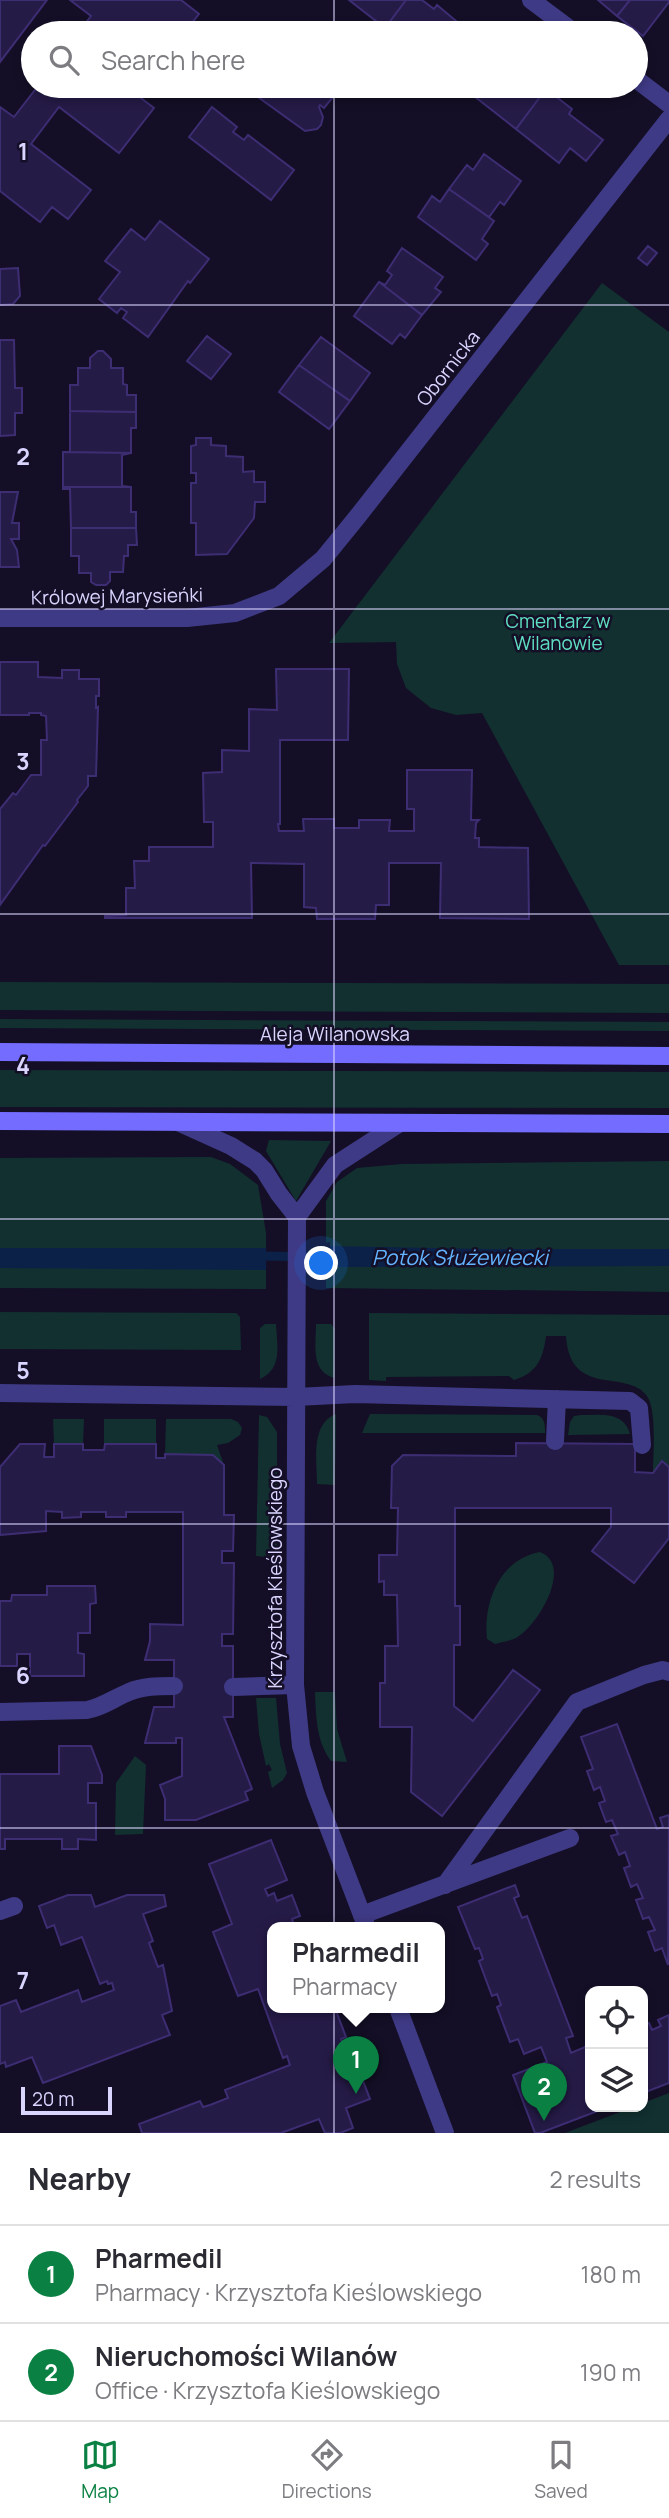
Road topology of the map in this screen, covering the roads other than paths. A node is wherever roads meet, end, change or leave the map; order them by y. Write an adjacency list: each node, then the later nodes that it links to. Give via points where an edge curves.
1 (531, 0): 2 (street)
2 (559, 21)
3 (648, 88): 4 (street)
4 (669, 104)
5 (669, 119): 6 (street, Obornicka, via 323,559 279,596)
6 (235, 613): 7 (street, Królowej Marysieńki, via 187,618)
7 (0, 618)
8 (0, 1052): 9 (main road, Aleja Wilanowska)
9 (669, 1056)
10 (0, 1121): 11 (main road)
11 (177, 1122): 12 (main road); 14 (street, via 255,1161)
12 (400, 1122): 13 (main road); 14 (street, via 335,1165)
13 (669, 1124)
14 (297, 1224): 16 (street, Krzysztofa Kieślowskiego)
15 (0, 1393): 16 (street)
16 (296, 1397): 17 (street); 21 (street, Krzysztofa Kieślowskiego)
17 (557, 1399): 18 (street); 19 (street, via 636,1403)
18 (555, 1441)
19 (642, 1445)
20 (669, 1672): 26 (street, via 644,1675 577,1702)
21 (295, 1685): 23 (street); 27 (street, Krzysztofa Kieślowskiego, via 301,1746 314,1792)
22 (174, 1686): 24 (street, via 141,1687 87,1710)
23 (233, 1687)
24 (0, 1712)
25 (570, 1838): 26 (street)
26 (445, 1885): 27 (street)
27 (365, 1922)
28 (400, 2013): 29 (street)
29 (445, 2133)

